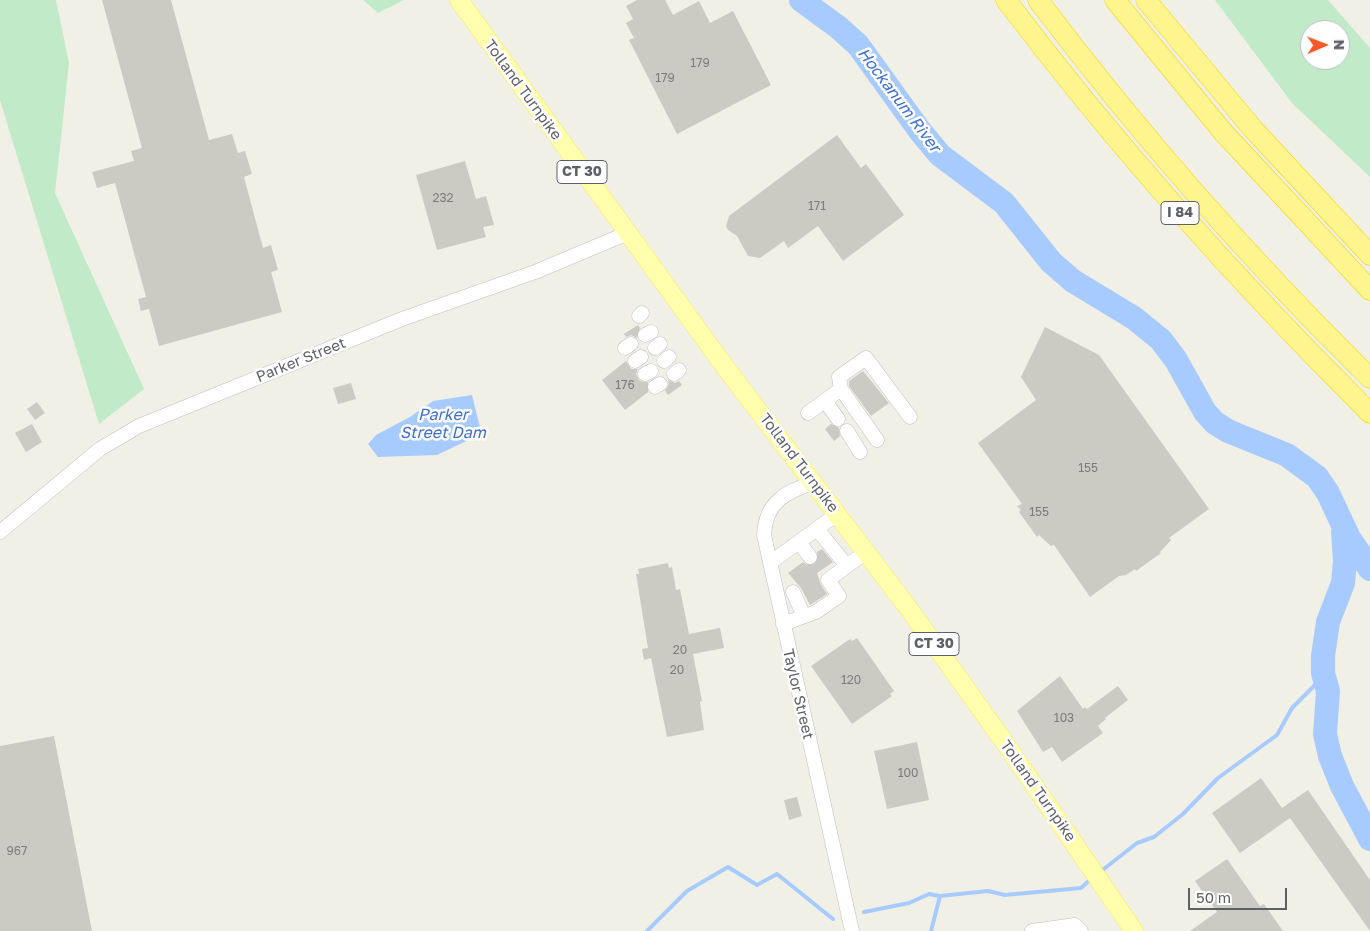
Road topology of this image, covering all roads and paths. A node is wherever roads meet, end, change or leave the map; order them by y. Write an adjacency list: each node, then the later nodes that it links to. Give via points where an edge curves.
1 (459, 0): 8 (main road, Tolland Turnpike / CT 30)
2 (997, 0): 7 (highway)
3 (1006, 0): 7 (highway, I 84)
4 (1038, 0): 11 (highway, via 1183,179 1277,283)
5 (1115, 0): 10 (highway, via 1223,132)
6 (1146, 0): 9 (highway, via 1253,128)
7 (1062, 72): 15 (highway, I 84, via 1134,161 1225,263)
8 (628, 233): 21 (main road, Tolland Turnpike / CT 30); 23 (street, Parker Street, via 535,272 402,319 139,426 100,449)
9 (1370, 255)
10 (1370, 290)
11 (1370, 378)
12 (841, 389): 13 (street); 16 (street, via 839,377 866,358); 19 (street)
13 (825, 401): 14 (street); 17 (street)
14 (808, 413)
15 (1370, 413)
16 (910, 417)
17 (838, 419)
18 (846, 431): 20 (street)
19 (877, 440)
20 (860, 452)
21 (814, 482): 22 (main road, Tolland Turnpike / CT 30); 27 (street, Taylor Street, via 773,504 764,519)
22 (838, 514): 24 (street); 25 (main road, Tolland Turnpike / CT 30)
23 (0, 532)
24 (808, 536): 26 (street); 27 (street); 28 (street)
25 (866, 552): 28 (street); 35 (main road, Tolland Turnpike / CT 30, via 985,714)
26 (814, 554)
27 (770, 563): 31 (street, Taylor Street)
28 (832, 571): 30 (street, via 839,596)
29 (793, 592): 30 (street)
30 (804, 616): 31 (street)
31 (782, 624): 32 (street, Taylor Street)
32 (852, 931)
33 (1032, 931): 34 (street, via 1075,925)
34 (1081, 931)
35 (1134, 931)

